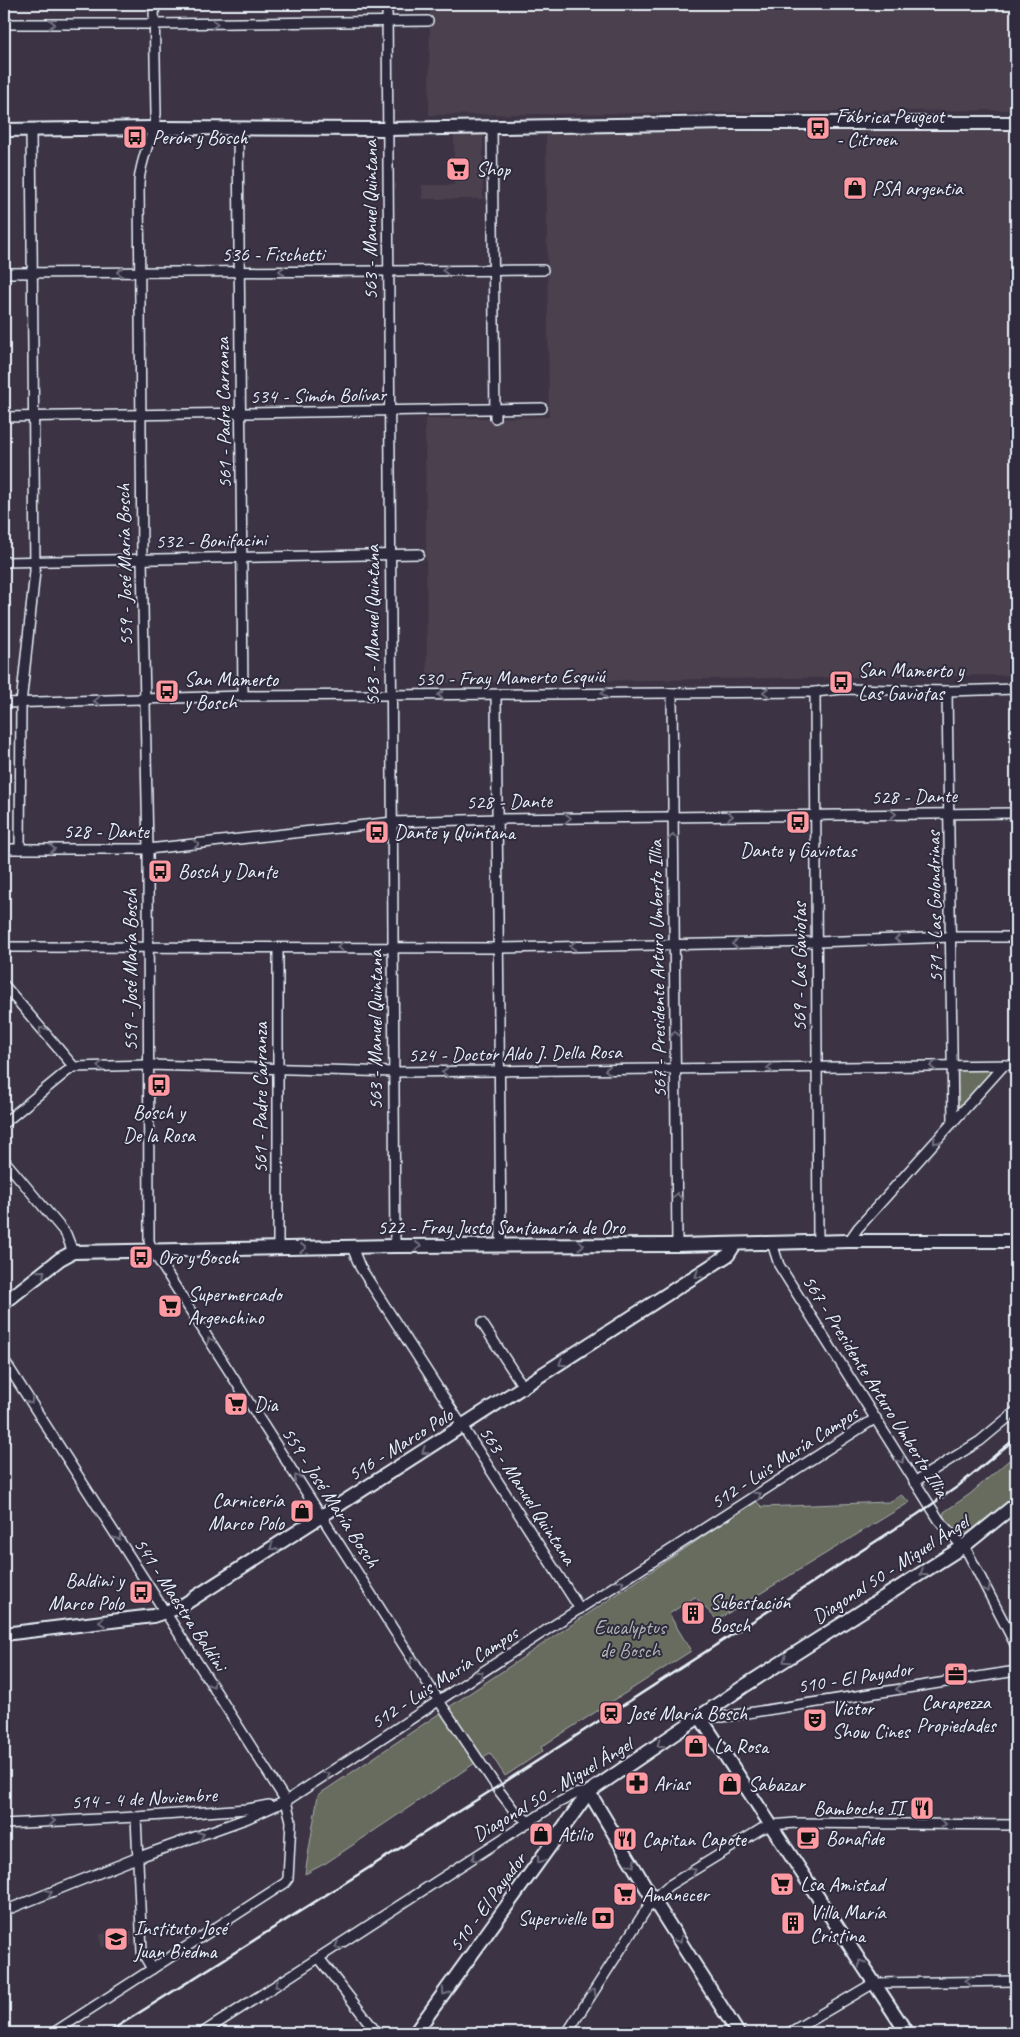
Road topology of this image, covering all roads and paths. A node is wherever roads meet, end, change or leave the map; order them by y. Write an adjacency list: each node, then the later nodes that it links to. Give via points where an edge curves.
1 (154, 4): 6 (street, 559 - José María Bosch)
2 (387, 4): 4 (street, 563 - Manuel Quintana)
3 (428, 21): 4 (street)
4 (387, 23): 6 (street, one-way to 4); 11 (street, 563 - Manuel Quintana)
5 (4, 24): 6 (street, one-way to 6)
6 (154, 24): 9 (street, 559 - José María Bosch)
7 (1016, 123): 8 (street)
8 (492, 126): 11 (street); 15 (street)
9 (154, 128): 10 (street); 13 (street); 18 (street, 559 - José María Bosch, via 139,176)
10 (238, 129): 11 (street); 19 (street, 561 - Padre Carranza)
11 (388, 129): 14 (street, 563 - Manuel Quintana)
12 (4, 130): 13 (street)
13 (31, 130): 17 (street)
14 (388, 270): 15 (street, 536 - Fischetti, one-way to 14); 19 (street, 536 - Fischetti, one-way to 19); 22 (street, 563 - Manuel Quintana)
15 (493, 270): 16 (street, 536 - Fischetti); 23 (street)
16 (543, 270)
17 (31, 272): 18 (street, 536 - Fischetti, one-way to 17); 20 (street, 536 - Fischetti); 26 (street)
18 (139, 272): 19 (street, 536 - Fischetti); 25 (street, 559 - José María Bosch)
19 (239, 272): 24 (street, 561 - Padre Carranza)
20 (4, 273)
21 (542, 408): 23 (street, 534 - Simón Bolívar)
22 (390, 412): 23 (street, 534 - Simón Bolívar); 24 (street, 534 - Simón Bolívar); 28 (street, 563 - Manuel Quintana)
23 (494, 413)
24 (240, 414): 25 (street, 534 - Simón Bolívar); 30 (street, 561 - Padre Carranza)
25 (141, 415): 26 (street, 534 - Simón Bolívar); 31 (street, 559 - José María Bosch)
26 (34, 416): 27 (street, 534 - Simón Bolívar); 32 (street)
27 (4, 417)
28 (391, 554): 29 (street, 532 - Bonifacini); 30 (street, 532 - Bonifacini); 38 (street, 563 - Manuel Quintana)
29 (420, 554)
30 (242, 557): 31 (street, 532 - Bonifacini); 40 (street, 561 - Padre Carranza)
31 (142, 558): 32 (street, 532 - Bonifacini); 41 (street, 559 - José María Bosch)
32 (35, 560): 33 (street, 532 - Bonifacini); 43 (street)
33 (4, 562)
34 (1016, 689): 35 (street, 530 - Fray Mamerto Esquiú)
35 (947, 691): 36 (street, 530 - Fray Mamerto Esquiú, via 843,689); 44 (street, 571 - Las Golondrinas)
36 (815, 692): 37 (street, 530 - Fray Mamerto Esquiú, one-way to 37); 46 (street, 569 - Las Gaviotas)
37 (672, 693): 39 (street, 530 - Fray Mamerto Esquiú, one-way to 39); 47 (street, 567 - Presidente Arturo Umberto Illia)
38 (391, 695): 39 (street, 530 - Fray Mamerto Esquiú, one-way to 38); 40 (street, 530 - Fray Mamerto Esquiú); 49 (street, 563 - Manuel Quintana)
39 (496, 695): 48 (street)
40 (243, 696): 41 (street, 530 - Fray Mamerto Esquiú)
41 (145, 700): 43 (street, 530 - Fray Mamerto Esquiú, one-way to 43); 52 (street, 559 - José María Bosch)
42 (4, 703): 43 (street, 530 - Fray Mamerto Esquiú)
43 (21, 704): 51 (street)
44 (950, 813): 45 (street, 528 - Dante); 46 (street, 528 - Dante, one-way to 44); 53 (street, 571 - Las Golondrinas)
45 (1016, 813)
46 (816, 815): 47 (street, 528 - Dante, one-way to 46); 55 (street, 569 - Las Gaviotas)
47 (673, 817): 48 (street, 528 - Dante, one-way to 47); 56 (street, 567 - Presidente Arturo Umberto Illia, one-way to 47)
48 (498, 819): 49 (street, 528 - Dante); 61 (street)
49 (393, 822): 52 (street, 528 - Dante, one-way to 49); 59 (street, 563 - Manuel Quintana)
50 (4, 849): 51 (street, 528 - Dante)
51 (20, 849): 52 (street, 528 - Dante, one-way to 52)
52 (148, 849): 58 (street, 559 - José María Bosch)
53 (952, 936): 54 (street); 55 (street, one-way to 55); 66 (street, 571 - Las Golondrinas)
54 (1016, 937)
55 (816, 942): 56 (street, one-way to 56); 68 (street, 569 - Las Gaviotas)
56 (674, 945): 61 (street, one-way to 61); 70 (street, 567 - Presidente Arturo Umberto Illia, one-way to 56)
57 (4, 947): 58 (street)
58 (148, 947): 60 (street); 63 (street, 559 - José María Bosch)
59 (394, 947): 60 (street, one-way to 60); 61 (street); 71 (street, 563 - Manuel Quintana)
60 (278, 948): 69 (street, 561 - Padre Carranza)
61 (498, 948): 72 (street)
62 (4, 985): 67 (street, one-way to 62)
63 (149, 1065): 67 (street, 524 - Doctor Aldo J. Della Rosa, one-way to 67); 69 (street, 524 - Doctor Aldo J. Della Rosa); 86 (street, 559 - José María Bosch, via 149,1241)
64 (1004, 1065): 65 (street, 524 - Doctor Aldo J. Della Rosa); 66 (street, 524 - Doctor Aldo J. Della Rosa); 73 (street)
65 (1016, 1065)
66 (953, 1066): 68 (street, 524 - Doctor Aldo J. Della Rosa, one-way to 68); 73 (street, 571 - Las Golondrinas)
67 (74, 1067): 74 (street)
68 (817, 1068): 70 (street, 524 - Doctor Aldo J. Della Rosa, one-way to 70); 78 (street, 569 - Las Gaviotas)
69 (278, 1069): 71 (street, 524 - Doctor Aldo J. Della Rosa); 84 (street, 561 - Padre Carranza)
70 (676, 1069): 72 (street, 524 - Doctor Aldo J. Della Rosa, one-way to 72); 82 (street, 567 - Presidente Arturo Umberto Illia, one-way to 70)
71 (394, 1072): 72 (street, 524 - Doctor Aldo J. Della Rosa, one-way to 71); 83 (street, 563 - Manuel Quintana)
72 (499, 1072): 81 (street)
73 (953, 1122): 76 (street, one-way to 76)
74 (4, 1123)
75 (4, 1160): 87 (street, via 66,1234)
76 (849, 1241): 77 (street, 522 - Fray Justo Santamaría de Oro); 78 (street, 522 - Fray Justo Santamaría de Oro)
77 (1016, 1241)
78 (818, 1242): 79 (street, 522 - Fray Justo Santamaría de Oro)
79 (772, 1243): 80 (street, 522 - Fray Justo Santamaría de Oro); 93 (street, 567 - Presidente Arturo Umberto Illia, via 779,1265)
80 (735, 1244): 82 (street, 522 - Fray Justo Santamaría de Oro); 91 (street, 516 - Marco Polo, one-way to 91, via 728,1255)
81 (501, 1245): 82 (street, 522 - Fray Justo Santamaría de Oro, one-way to 82); 83 (street, 522 - Fray Justo Santamaría de Oro, one-way to 81)
82 (677, 1245)
83 (395, 1246): 85 (street, 522 - Fray Justo Santamaría de Oro)
84 (278, 1248): 85 (street, 522 - Fray Justo Santamaría de Oro, one-way to 85); 86 (street, 522 - Fray Justo Santamaría de Oro)
85 (352, 1248): 94 (street, 563 - Manuel Quintana, via 360,1267)
86 (152, 1250): 87 (street, 522 - Fray Justo Santamaría de Oro); 97 (street, 559 - José María Bosch, one-way to 86)
87 (73, 1252): 88 (street, 522 - Fray Justo Santamaría de Oro, one-way to 87, via 60,1258)
88 (4, 1303)
89 (482, 1323): 91 (street)
90 (4, 1360): 100 (street, 541 - Maestra Baldini, one-way to 100)
91 (524, 1388): 94 (street, 516 - Marco Polo)
92 (1016, 1411): 95 (street, via 980,1441)
93 (876, 1418): 95 (street, 567 - Presidente Arturo Umberto Illia, one-way to 95); 99 (street, 512 - Luis María Campos, one-way to 93)
94 (462, 1427): 97 (street, 516 - Marco Polo, one-way to 97); 99 (street, 563 - Manuel Quintana)
95 (914, 1482): 98 (street, 567 - Presidente Arturo Umberto Illia, via 944,1526)
96 (1015, 1506): 98 (street, Diagonal 50 - Miguel Ángel)
97 (321, 1516): 100 (street, 516 - Marco Polo, one-way to 100, via 180,1608); 104 (street, 559 - José María Bosch, one-way to 97)
98 (964, 1546): 102 (street, 567 - Presidente Arturo Umberto Illia, one-way to 102); 105 (street, Diagonal 50 - Miguel Ángel, one-way to 105)
99 (580, 1609): 104 (street, 512 - Luis María Campos, one-way to 99)
100 (167, 1613): 101 (street, 516 - Marco Polo, one-way to 101); 107 (street, 541 - Maestra Baldini, one-way to 107)
101 (4, 1634)
102 (1016, 1646)
103 (1016, 1671): 105 (street, 510 - El Payador, one-way to 105, via 722,1717)
104 (439, 1701): 107 (street, 512 - Luis María Campos, one-way to 104); 109 (street, 559 - José María Bosch, via 500,1792 516,1813)
105 (700, 1716): 106 (street, Diagonal 50 - Miguel Ángel, one-way to 106); 111 (street)
106 (589, 1792): 109 (street, Diagonal 50 - Miguel Ángel, via 568,1798); 114 (street, one-way to 114); 123 (street, 510 - El Payador, one-way to 123)
107 (286, 1801): 108 (street, 514 - 4 de Noviembre, via 247,1809); 113 (street, 512 - Luis María Campos, one-way to 107); 117 (street, 541 - Maestra Baldini, via 291,1822 288,1879)
108 (136, 1817): 110 (street, 514 - 4 de Noviembre, one-way to 108); 113 (street)
109 (530, 1822): 116 (street, Diagonal 50 - Miguel Ángel, one-way to 116)
110 (4, 1824)
111 (772, 1825): 112 (street, one-way to 112); 114 (street, one-way to 111, via 668,1886); 119 (street, one-way to 111)
112 (1016, 1825)
113 (139, 1857): 115 (street, 512 - Luis María Campos, one-way to 113); 117 (street, via 142,1952)
114 (653, 1899): 124 (street, one-way to 114); 125 (street, one-way to 125)
115 (4, 1911)
116 (319, 1958): 121 (street, Diagonal 50 - Miguel Ángel, one-way to 121); 122 (street)
117 (152, 1969): 120 (street)
118 (1016, 1981): 119 (street, one-way to 119)
119 (874, 1983): 126 (street); 127 (street)
120 (53, 2033)
121 (202, 2033)
122 (377, 2033)
123 (415, 2033)
124 (567, 2033)
125 (738, 2033)
126 (789, 2033)
127 (907, 2033)

